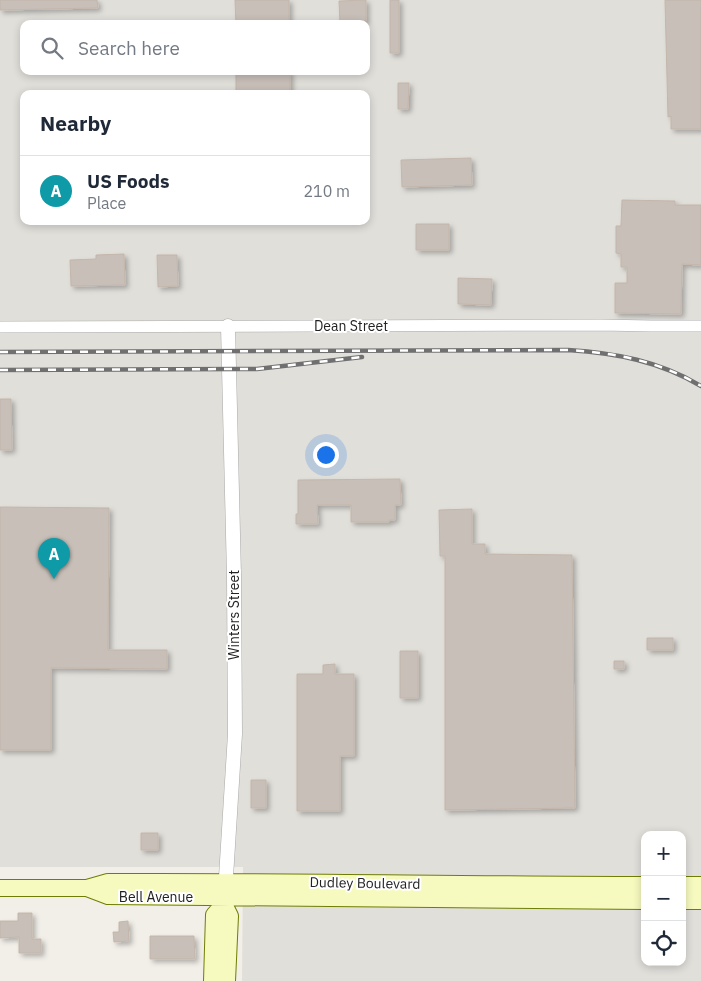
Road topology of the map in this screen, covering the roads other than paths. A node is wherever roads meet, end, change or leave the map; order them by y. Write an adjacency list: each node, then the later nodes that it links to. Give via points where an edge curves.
1 (228, 326): 2 (street, Dean Street); 3 (street, Dean Street); 8 (street, Winters Street, via 235,734)
2 (701, 326)
3 (0, 327)
4 (641, 885): 8 (main road, Dudley Boulevard)
5 (686, 885): 6 (main road)
6 (701, 885)
7 (0, 888): 8 (main road, Bell Avenue, via 86,888 108,896)
8 (225, 894): 9 (main road, Dudley Boulevard); 12 (main road, Winters Street, via 214,915); 13 (main road, Winters Street, via 230,916)
9 (641, 901)
10 (686, 901): 11 (main road)
11 (701, 901)
12 (212, 981)
13 (227, 981)

